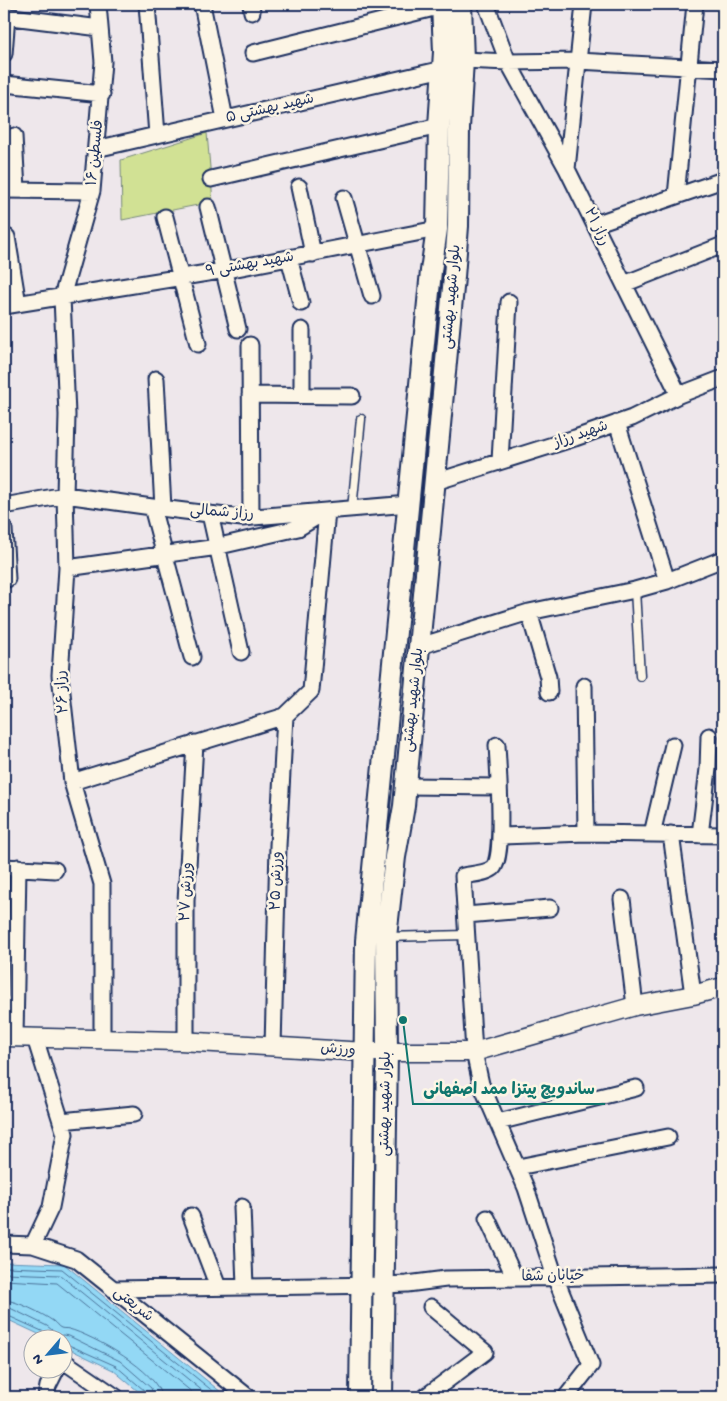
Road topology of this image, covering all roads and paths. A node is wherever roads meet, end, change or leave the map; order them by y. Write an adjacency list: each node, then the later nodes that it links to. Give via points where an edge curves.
1 (98, 4): 9 (street, فلسطین ۱۶)
2 (147, 4): 22 (street)
3 (202, 4): 20 (street)
4 (486, 4): 14 (street, رزاز ۲۱)
5 (584, 4): 13 (street)
6 (695, 4): 15 (street)
7 (448, 5): 10 (street); 12 (main road, بلوار شهید بهشتی); 17 (main road, بلوار شهید بهشتی)
8 (6, 16): 9 (street); 11 (street)
9 (100, 28): 19 (street, فلسطین ۱۶)
10 (253, 53)
11 (4, 54)
12 (463, 60): 14 (street); 63 (main road, بلوار شهید بهشتی, via 458,226)
13 (578, 61): 14 (street); 15 (street); 25 (street)
14 (508, 62): 25 (street, رزاز ۲۱)
15 (689, 68): 16 (street); 31 (street)
16 (723, 69)
17 (443, 70): 20 (street, شهید بهشتی ۵); 21 (main road, بلوار شهید بهشتی)
18 (4, 84): 19 (street)
19 (102, 94): 24 (street, فلسطین ۱۶)
20 (225, 119): 22 (street, شهید بهشتی ۵)
21 (439, 126): 26 (street); 36 (main road, بلوار شهید بهشتی)
22 (157, 135): 24 (street, شهید بهشتی ۵)
23 (14, 136): 29 (street)
24 (96, 149): 30 (street, فلسطین ۱۶)
25 (567, 169): 35 (street, رزاز ۲۱)
26 (211, 179)
27 (723, 180): 31 (street)
28 (299, 187): 40 (street)
29 (11, 190): 30 (street)
30 (92, 191): 46 (street, فلسطین ۱۶)
31 (676, 196): 35 (street)
32 (344, 198): 38 (street)
33 (208, 207): 42 (street)
34 (165, 217): 43 (street)
35 (594, 224): 44 (street, رزاز ۲۱)
36 (437, 229): 38 (street, شهید بهشتی ۹); 65 (main road, بلوار شهید بهشتی)
37 (7, 237): 49 (street)
38 (357, 245): 40 (street, شهید بهشتی ۹); 45 (street)
39 (723, 245): 44 (street)
40 (313, 254): 41 (street, شهید بهشتی ۹)
41 (289, 258): 42 (street, شهید بهشتی ۹); 48 (street)
42 (224, 270): 43 (street, شهید بهشتی ۹); 50 (street)
43 (181, 278): 46 (street, شهید بهشتی ۹); 52 (street)
44 (624, 284): 58 (street, رزاز ۲۱)
45 (372, 296)
46 (62, 297): 49 (street, شهید بهشتی ۹); 64 (street, فلسطین ۱۶, via 67,415)
47 (509, 302): 62 (street)
48 (302, 303)
49 (11, 305)
50 (238, 329)
51 (302, 330): 57 (street)
52 (198, 344)
53 (250, 345): 56 (street)
54 (723, 378): 58 (street, شهید رزاز)
55 (156, 379): 67 (street)
56 (250, 395): 57 (street); 71 (street)
57 (302, 395): 59 (street)
58 (679, 395): 61 (street, شهید رزاز)
59 (352, 396)
60 (360, 419): 68 (lane)
61 (617, 423): 62 (street, شهید رزاز); 78 (street)
62 (500, 461): 63 (street, شهید رزاز)
63 (435, 482): 82 (main road, بلوار شهید بهشتی)
64 (65, 494): 66 (street, رزاز شمالی); 67 (street, رزاز شمالی); 76 (street, رزاز ۲۶)
65 (409, 504): 68 (street, رزاز شمالی); 80 (main road, بلوار شهید بهشتی)
66 (4, 506)
67 (157, 508): 70 (street, رزاز شمالی); 74 (street)
68 (352, 509): 69 (street, رزاز شمالی)
69 (327, 511): 71 (street, رزاز شمالی); 73 (street, via 298,528); 89 (street, via 311,691)
70 (210, 514): 71 (street, رزاز شمالی); 73 (street)
71 (251, 517)
72 (4, 529): 77 (street)
73 (217, 547): 74 (street); 84 (street)
74 (164, 555): 76 (street); 85 (street)
75 (723, 559): 78 (street)
76 (67, 568): 94 (street, رزاز ۲۶, via 60,674)
77 (7, 579)
78 (667, 581): 79 (street)
79 (635, 590): 81 (street); 86 (lane)
80 (399, 610): 82 (main road); 118 (main road, بلوار شهید بهشتی, via 366,941)
81 (529, 612): 83 (street); 88 (street, via 548,677)
82 (423, 613): 83 (main road, بلوار شهید بهشتی)
83 (420, 646): 95 (main road, بلوار شهید بهشتی)
84 (241, 652)
85 (192, 658)
86 (640, 676)
87 (584, 686): 97 (street)
88 (549, 692)
89 (285, 716): 91 (street); 117 (street, ورزش ۲۵)
90 (709, 736): 100 (street)
91 (195, 743): 94 (street); 116 (street, ورزش ۲۷, via 186,901)
92 (497, 745): 96 (street)
93 (673, 745): 98 (street)
94 (72, 782): 115 (street, رزاز ۲۶, via 102,884)
95 (406, 786): 96 (street); 109 (main road, بلوار شهید بهشتی)
96 (498, 787): 102 (street)
97 (586, 833): 98 (street); 102 (street)
98 (652, 834): 99 (street)
99 (671, 834): 100 (street); 111 (street)
100 (700, 835): 101 (street)
101 (723, 835)
102 (500, 836): 107 (street, via 498,861 493,868 462,876)
103 (11, 867): 104 (street); 113 (street)
104 (55, 870)
105 (622, 899): 112 (street)
106 (550, 908): 107 (street)
107 (466, 915): 108 (street)
108 (466, 935): 109 (lane); 120 (street)
109 (386, 937): 119 (main road, بلوار شهید بهشتی)
110 (723, 986): 111 (street, ورزش)
111 (693, 995): 112 (street, ورزش)
112 (635, 1006): 120 (street, ورزش)
113 (9, 1037): 114 (street, ورزش)
114 (35, 1038): 115 (street, ورزش); 124 (street)
115 (102, 1039): 116 (street, ورزش)
116 (186, 1041): 117 (street, ورزش)
117 (273, 1047): 118 (street, ورزش)
118 (366, 1052): 119 (street, ورزش); 137 (main road, بلوار شهید بهشتی)
119 (387, 1052): 120 (street, ورزش); 135 (main road, بلوار شهید بهشتی)
120 (474, 1052): 123 (street, via 481,1084)
121 (636, 1088): 123 (street)
122 (134, 1114): 124 (street)
123 (498, 1122): 126 (street)
124 (63, 1128): 131 (street, via 51,1207)
125 (668, 1137): 126 (street)
126 (518, 1167): 133 (street)
127 (242, 1207): 136 (street)
128 (191, 1216): 138 (street)
129 (487, 1218): 134 (street)
130 (4, 1244): 131 (street, شریعتی)
131 (33, 1245): 139 (street, شریعتی, via 76,1259)
132 (723, 1275): 133 (street, خیابان شفا)
133 (555, 1277): 134 (street, خیابان شفا); 149 (street, via 591,1365)
134 (515, 1278): 135 (street, خیابان شفا, via 446,1279)
135 (383, 1285): 137 (street, خیابان شفا); 147 (main road, بلوار شهید بهشتی)
136 (245, 1286): 137 (street); 138 (street)
137 (362, 1286): 146 (main road, بلوار شهید بهشتی)
138 (218, 1287): 139 (street)
139 (113, 1289): 145 (street, شریعتی)
140 (431, 1307): 148 (street, via 485,1352)
141 (72, 1367): 144 (street)
142 (52, 1378): 143 (street)
143 (46, 1397)
144 (116, 1397)
145 (248, 1397)
146 (360, 1397)
147 (382, 1397)
148 (425, 1397)
149 (566, 1397)

